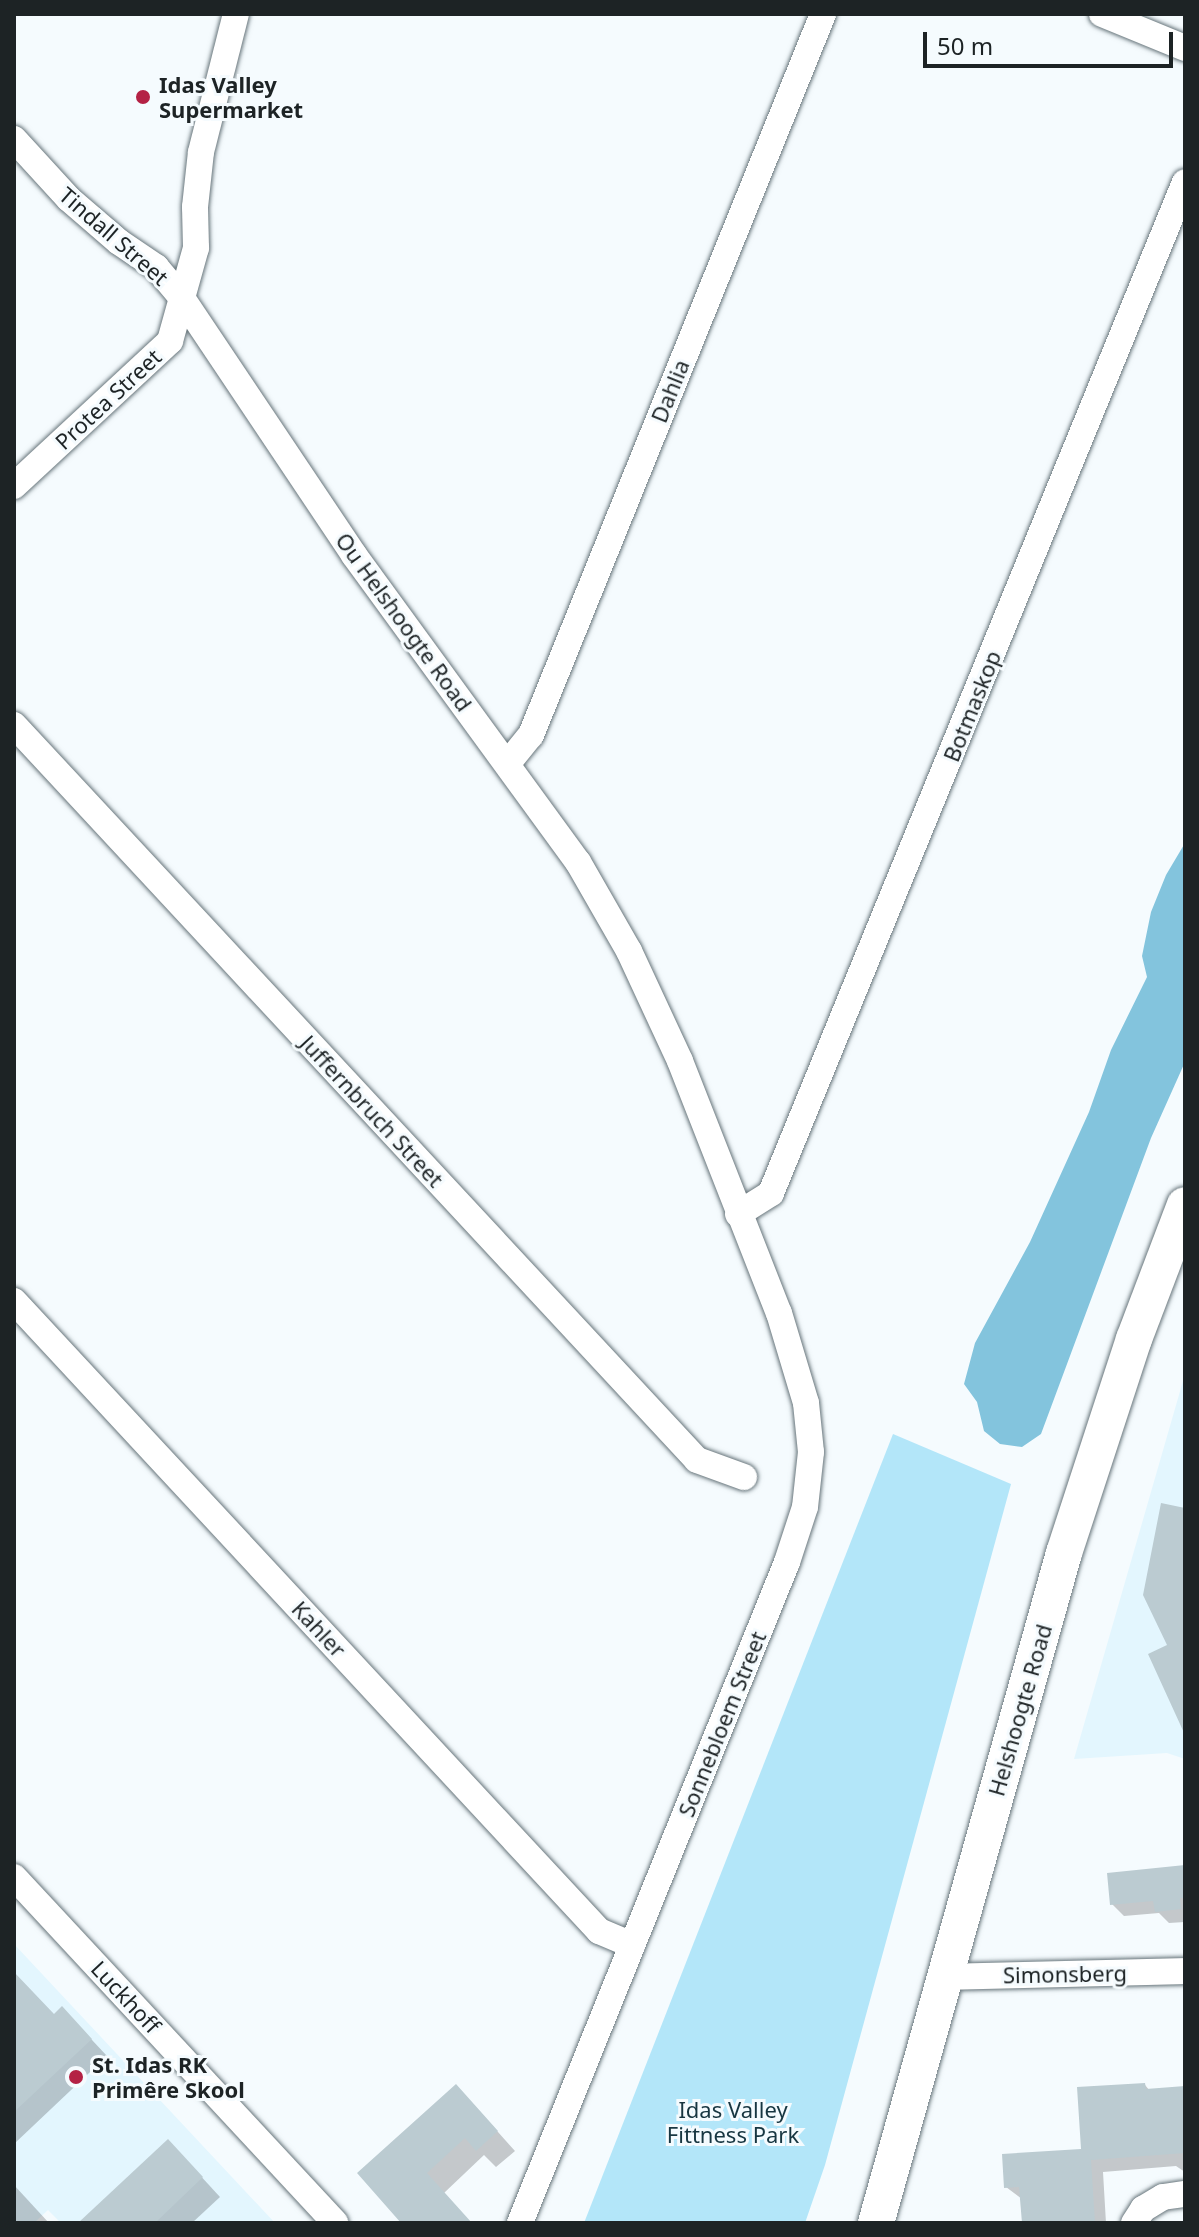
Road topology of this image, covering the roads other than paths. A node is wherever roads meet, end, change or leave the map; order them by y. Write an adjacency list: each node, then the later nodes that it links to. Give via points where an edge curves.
1 (236, 14): 7 (street, via 201,152 196,248)
2 (823, 14): 10 (street, Dahlia, via 531,735)
3 (1102, 14): 4 (street)
4 (1185, 48)
5 (14, 139): 7 (street, Tindall Street, via 69,199 156,267)
6 (1185, 182): 12 (street, Botmaskop, via 771,1193)
7 (182, 298): 8 (street, Protea Street, via 170,341); 10 (street, Ou Helshoogte Road, via 354,555)
8 (14, 486)
9 (14, 725): 14 (street, Juffernbruch Street, via 697,1460)
10 (508, 763): 12 (street, Ou Helshoogte Road, via 578,862 629,951 680,1061)
11 (1185, 1205): 18 (main road, Helshoogte Road, via 1134,1339 1064,1553)
12 (738, 1214): 16 (street, Sonnebloem Street, via 779,1313 806,1403 811,1452 805,1507)
13 (14, 1301): 16 (street, Kahler, via 599,1931)
14 (744, 1477)
15 (14, 1877): 20 (street, Luckhoff)
16 (632, 1945): 21 (street, Sonnebloem Street)
17 (1185, 1971): 18 (street, Simonsberg)
18 (945, 1977): 22 (main road, Helshoogte Road)
19 (1185, 2194): 23 (street, via 1163,2197 1143,2209)
20 (335, 2223)
21 (520, 2223)
22 (876, 2223)
23 (1134, 2223)

